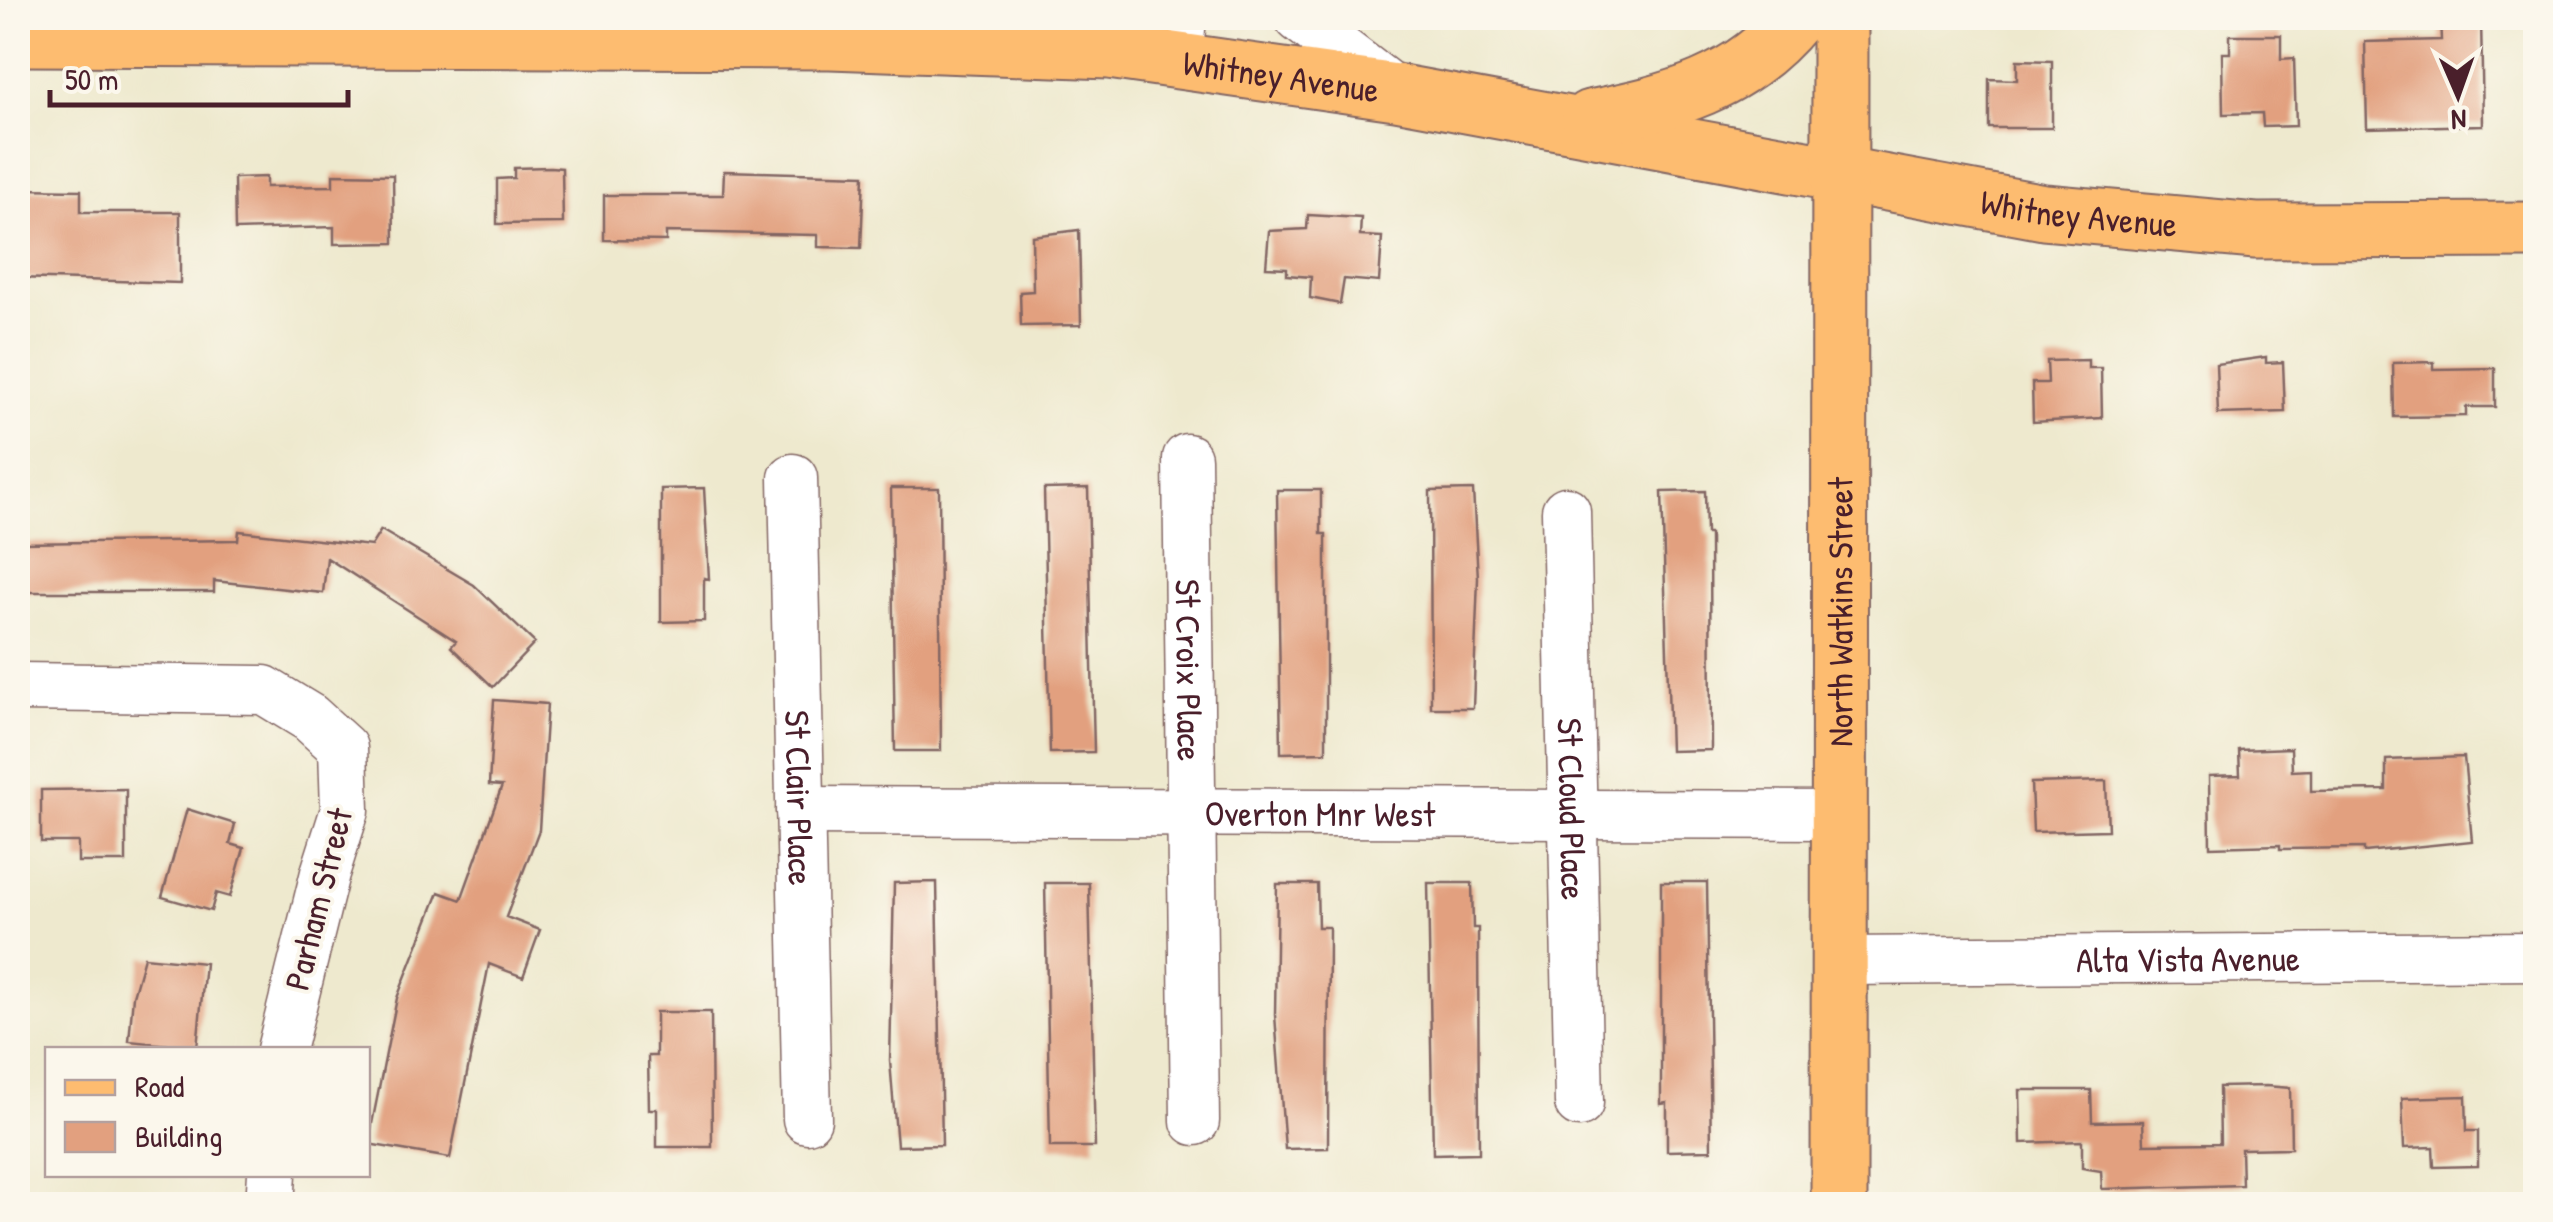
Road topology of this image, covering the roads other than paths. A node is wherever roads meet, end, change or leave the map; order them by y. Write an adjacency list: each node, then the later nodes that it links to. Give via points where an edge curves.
1 (1299, 18): 6 (street)
2 (1795, 18): 7 (main road, via 1768,50 1670,102)
3 (1840, 18): 8 (main road, North Watkins Street)
4 (18, 38): 5 (main road, Whitney Avenue, via 830,41 1108,51)
5 (1180, 39): 6 (main road, Whitney Avenue)
6 (1396, 92): 7 (main road, Whitney Avenue)
7 (1562, 123): 8 (main road, Whitney Avenue)
8 (1838, 176): 9 (main road, Whitney Avenue, via 2044,212 2256,231); 17 (main road, North Watkins Street)
9 (2536, 230)
10 (1187, 458): 15 (street, St Croix Place)
11 (793, 478): 14 (street, St Clair Place)
12 (1566, 511): 16 (street, St Cloud Place)
13 (18, 687): 20 (street, Parham Street, via 264,690 344,748 345,810)
14 (800, 811): 15 (street, Overton Mnr West); 22 (street, St Clair Place)
15 (1191, 813): 16 (street, Overton Mnr West); 23 (street, St Croix Place)
16 (1572, 814): 17 (street, Overton Mnr West); 21 (street, St Cloud Place)
17 (1839, 815): 19 (main road, North Watkins Street)
18 (2536, 956): 19 (street, Alta Vista Avenue)
19 (1840, 960): 26 (main road, North Watkins Street)
20 (282, 1047)
21 (1579, 1103)
22 (807, 1119)
23 (1195, 1120)
24 (272, 1177): 25 (street)
25 (270, 1204)
26 (1839, 1204)

